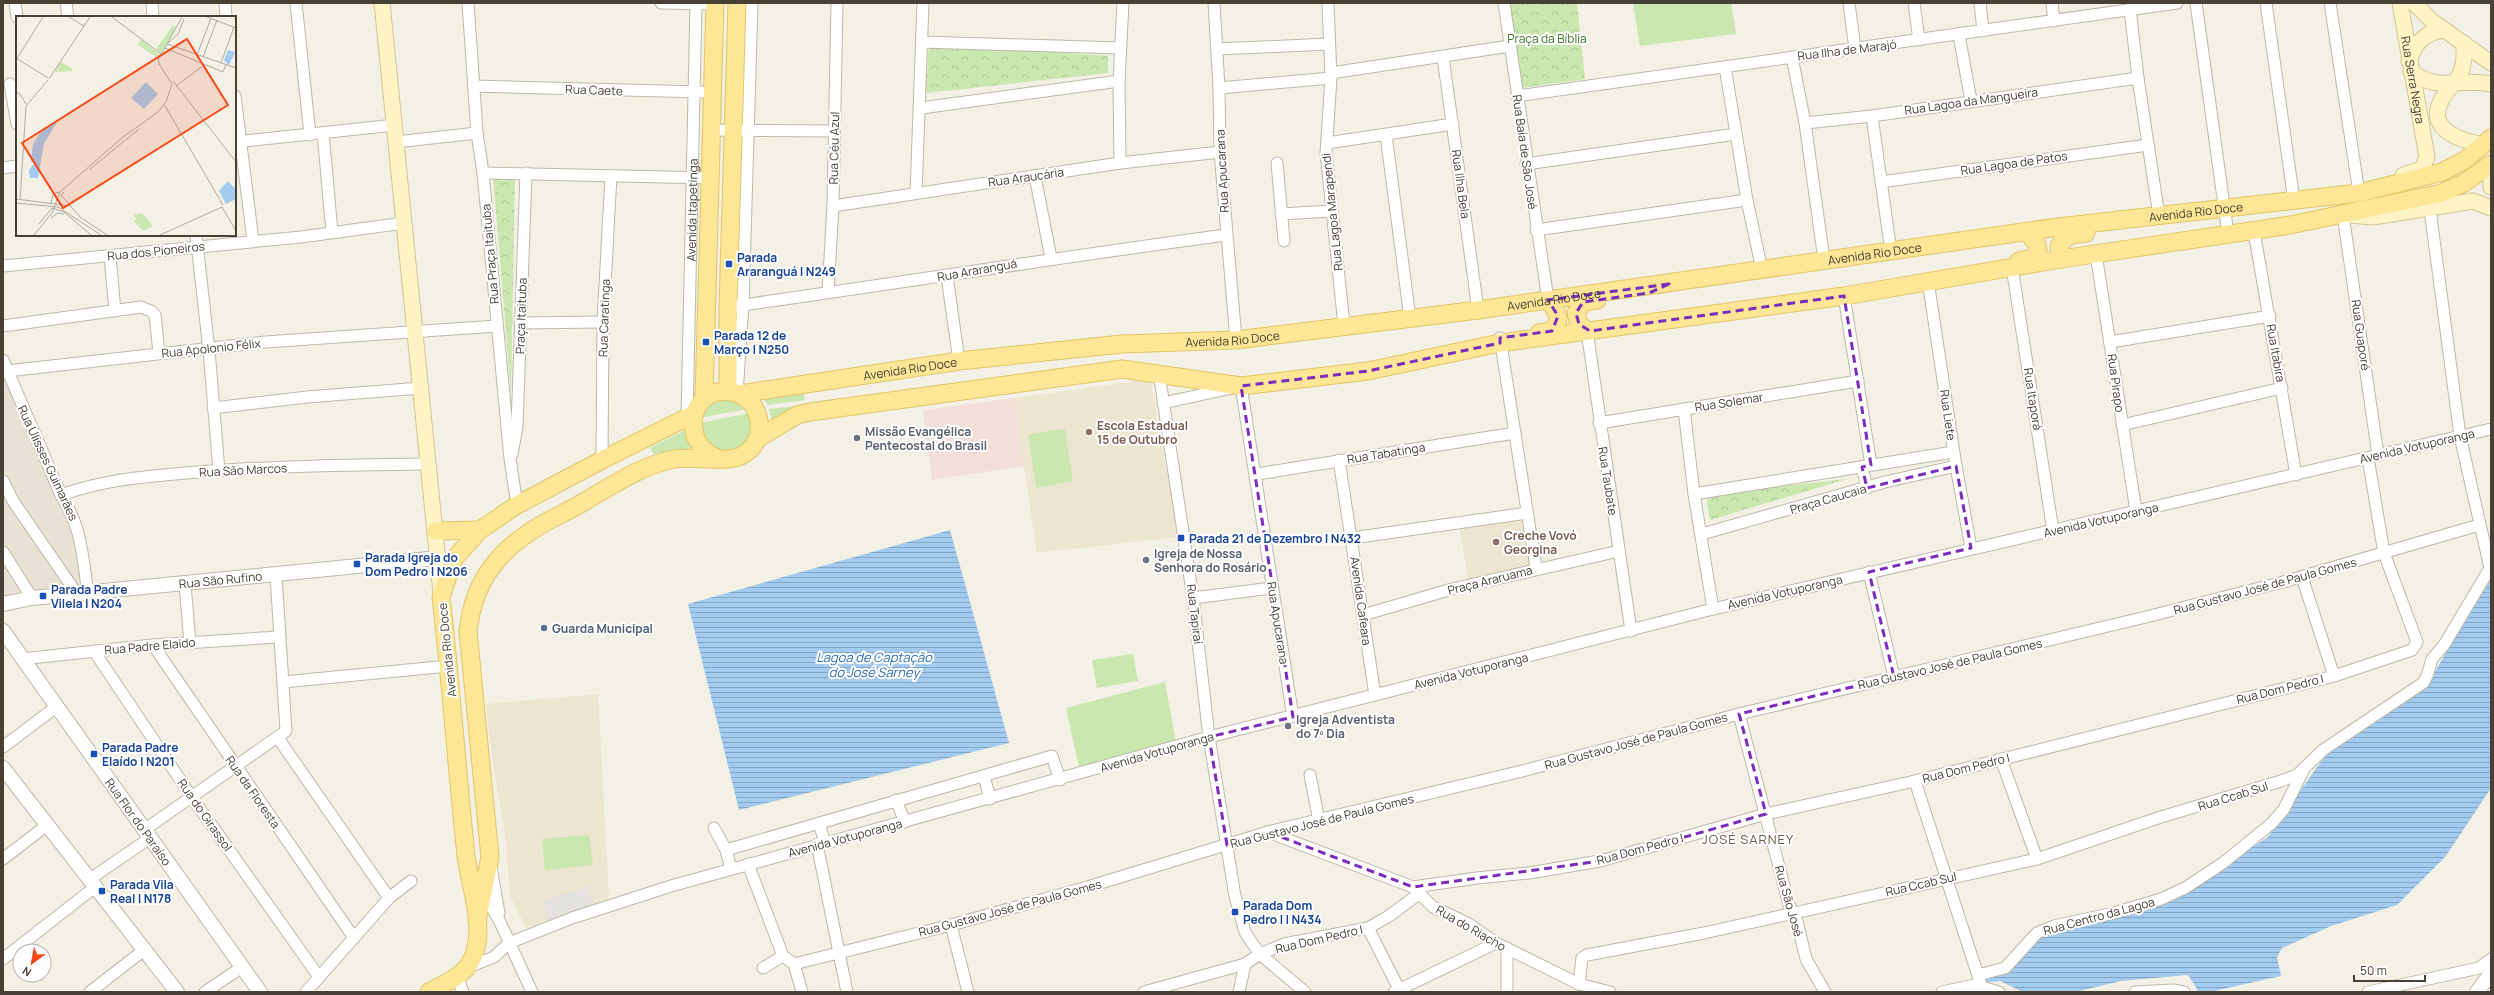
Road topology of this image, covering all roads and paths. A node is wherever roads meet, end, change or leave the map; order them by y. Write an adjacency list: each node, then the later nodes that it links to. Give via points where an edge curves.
1 (15, 3): 30 (street)
2 (66, 3): 31 (street)
3 (152, 3): 32 (street)
4 (225, 3): 33 (street)
5 (296, 3): 75 (street)
6 (382, 3): 69 (main road)
7 (468, 3): 57 (street, Rua Praça Itaituba)
8 (661, 3): 9 (street)
9 (696, 3): 28 (street); 59 (street, Avenida Itapetinga)
10 (737, 3): 71 (main road)
11 (752, 3): 71 (street)
12 (836, 3): 72 (street, Rua Céu Azul)
13 (923, 3): 39 (street)
14 (1123, 3): 43 (street)
15 (1214, 3): 44 (street, Rua Apucarana)
16 (1331, 3): 41 (street, Rua Lagoa Marapendi)
17 (1504, 3): 42 (street, Rua Baía de São José)
18 (1849, 3): 45 (street)
19 (1914, 3): 38 (street)
20 (1980, 3): 36 (street)
21 (2052, 3): 34 (street)
22 (2177, 3): 29 (street, Rua Ilha de Marajó)
23 (2196, 3): 105 (street)
24 (2266, 3): 103 (street)
25 (2330, 3): 100 (street)
26 (2400, 3): 49 (main road, Rua Serra Negra)
27 (2414, 3): 35 (main road)
28 (715, 4): 60 (main road, Avenida Itapetinga)
29 (2130, 9): 34 (street, Rua Ilha de Marajó); 52 (street)
30 (17, 16)
31 (68, 16)
32 (153, 16)
33 (226, 16)
34 (2054, 21): 36 (street, Rua Ilha de Marajó)
35 (2443, 30): 40 (main road); 49 (main road, via 2429,33 2419,40)
36 (1983, 31): 37 (street, Rua Ilha de Marajó)
37 (1959, 34): 38 (street, Rua Ilha de Marajó); 62 (street)
38 (1919, 40): 45 (street, Rua Ilha de Marajó)
39 (922, 42): 43 (street); 63 (street)
40 (2464, 43): 48 (main road); 54 (main road, via 2464,64)
41 (1329, 44): 44 (street); 51 (street, Rua Lagoa Marapendi)
42 (1510, 46): 46 (street); 61 (street, Rua Baía de São José)
43 (1119, 48): 53 (street)
44 (1217, 49): 58 (street, Rua Apucarana)
45 (1856, 49): 47 (street, Rua Ilha de Marajó)
46 (1443, 57): 51 (street); 68 (street, Rua Ilha Bela)
47 (1792, 57): 50 (street, Rua Ilha de Marajó); 67 (street)
48 (2491, 63)
49 (2410, 66): 54 (main road, via 2434,84); 84 (main road, Rua Serra Negra)
50 (1725, 67): 61 (street, Rua Ilha de Marajó); 76 (street)
51 (1331, 75): 58 (street); 81 (street, Rua Lagoa Marapendi)
52 (2138, 78): 62 (street, Rua Lagoa da Mangueira); 82 (street)
53 (1119, 81): 63 (street); 85 (street)
54 (2456, 82): 56 (main road); 79 (main road, via 2438,106 2441,124 2461,140)
55 (10, 84): 65 (street)
56 (2491, 84)
57 (474, 86): 59 (street, Rua Caete); 74 (street, Rua Praça Itaituba)
58 (1219, 88): 83 (street, Rua Apucarana)
59 (695, 92): 60 (street, Rua Caete); 95 (street, Avenida Itapetinga)
60 (713, 93): 70 (main road, Avenida Itapetinga)
61 (1517, 96): 87 (street, Rua Baía de São José)
62 (1971, 101): 64 (street, Rua Lagoa da Mangueira)
63 (921, 108): 101 (street)
64 (1872, 116): 67 (street, Rua Lagoa da Mangueira); 98 (street)
65 (16, 118)
66 (236, 118): 78 (street)
67 (1805, 123): 128 (street)
68 (1453, 124): 77 (street); 139 (street, Rua Ilha Bela)
69 (394, 126): 73 (street); 80 (main road)
70 (713, 130): 71 (street); 96 (main road, Avenida Itapetinga)
71 (740, 130): 72 (street); 138 (main road)
72 (834, 131): 104 (street, Rua Céu Azul)
73 (323, 133): 75 (street); 115 (street)
74 (477, 133): 80 (street); 91 (street, Rua Praça Itaituba)
75 (310, 134): 78 (street)
76 (1736, 134): 87 (street); 102 (street)
77 (1386, 135): 81 (street); 142 (street)
78 (237, 141): 120 (street)
79 (2487, 141): 100 (main road, Avenida Rio Doce, via 2465,160 2442,172)
80 (396, 142): 112 (main road)
81 (1327, 142): 108 (street, Rua Lagoa Marapendi)
82 (2148, 145): 98 (street, Rua Lagoa de Patos); 111 (street)
83 (1220, 152): 85 (street, Rua Araucária); 118 (street, Rua Apucarana)
84 (2427, 157): 100 (main road, Avenida Rio Doce, via 2425,166 2418,171 2382,180)
85 (1120, 163): 94 (street, Rua Araucária)
86 (1277, 163): 109 (street)
87 (1526, 164): 113 (street, Rua Baía de São José)
88 (2491, 164): 110 (main road, Avenida Rio Doce, via 2464,183 2442,193)
89 (16, 166): 90 (street)
90 (3, 168)
91 (483, 173): 92 (street); 147 (street, Rua Praça Itaituba)
92 (526, 173): 93 (street); 144 (street, Praça Itaituba)
93 (611, 176): 95 (street); 143 (street, Rua Caratinga)
94 (1035, 176): 101 (street, Rua Araucária); 126 (street)
95 (693, 178): 96 (street); 168 (street, Avenida Itapetinga)
96 (711, 178): 164 (main road, Avenida Itapetinga)
97 (2491, 178): 99 (main road)
98 (1881, 182): 123 (street)
99 (2491, 187)
100 (2364, 192): 103 (main road, Avenida Rio Doce)
101 (916, 193): 104 (street, Rua Araucária)
102 (1747, 200): 113 (street); 131 (street)
103 (2294, 201): 105 (main road, Avenida Rio Doce)
104 (833, 206): 135 (street, Rua Céu Azul)
105 (2224, 208): 111 (main road, Avenida Rio Doce); 117 (street)
106 (2491, 208): 107 (main road, via 2473,201)
107 (2430, 210): 110 (main road, via 2373,218); 173 (street)
108 (1330, 211): 109 (street); 145 (street, Rua Lagoa Marapendi)
109 (1281, 214): 121 (street)
110 (2343, 215): 114 (main road, Avenida Rio Doce); 176 (street, Rua Guaporé)
111 (2151, 217): 116 (main road, Avenida Rio Doce); 127 (main road, via 2133,226 2072,234 2064,238 2059,246)
112 (404, 223): 115 (street, Rua dos Pioneiros); 149 (main road)
113 (1536, 230): 137 (street, Rua Baía de São José)
114 (2254, 230): 117 (main road, Avenida Rio Doce); 141 (street, Rua Itabira)
115 (332, 232): 120 (street, Rua dos Pioneiros)
116 (2027, 232): 123 (main road, Avenida Rio Doce); 133 (main road, via 2037,244 2038,252 2033,258 1954,271)
117 (2228, 234): 124 (main road, Avenida Rio Doce)
118 (1226, 235): 126 (street, Rua Araranguá); 150 (street, Rua Apucarana)
119 (196, 236): 122 (street)
120 (253, 241): 122 (street, Rua dos Pioneiros)
121 (1284, 241)
122 (198, 247): 125 (street, Rua dos Pioneiros); 153 (street)
123 (1891, 252): 128 (main road, Avenida Rio Doce)
124 (2096, 254): 127 (main road, Avenida Rio Doce); 152 (street, Rua Pirapo)
125 (110, 256): 129 (street, Rua dos Pioneiros); 140 (street)
126 (1051, 258): 132 (street, Rua Araranguá)
127 (2062, 259): 130 (main road, Avenida Rio Doce)
128 (1824, 260): 131 (main road, Avenida Rio Doce)
129 (3, 266)
130 (2012, 267): 133 (main road, Avenida Rio Doce); 199 (street, Rua Itaporá)
131 (1762, 270): 134 (main road, Avenida Rio Doce)
132 (947, 276): 135 (street, Rua Araranguá); 156 (street)
133 (1934, 280): 136 (main road, Avenida Rio Doce); 175 (street, Rua Liete)
134 (1669, 284): 137 (main road, Avenida Rio Doce); 148 (main road, via 1649,293 1583,302 1578,307 1576,319)
135 (828, 292): 138 (street, Rua Araranguá)
136 (1844, 296): 148 (main road, Avenida Rio Doce); 159 (street)
137 (1548, 300): 139 (main road, Avenida Rio Doce); 151 (main road, via 1558,316 1558,324 1552,331)
138 (736, 306): 163 (main road)
139 (1478, 310): 142 (main road, Avenida Rio Doce)
140 (115, 311): 146 (street); 154 (street, via 141,308 152,311 155,315)
141 (2270, 316): 152 (street); 162 (street, Rua Itabira)
142 (1410, 318): 145 (main road, Avenida Rio Doce)
143 (603, 322): 144 (street); 179 (street, Rua Caratinga)
144 (520, 324): 178 (street, Praça Itaituba, via 517,427 514,451)
145 (1344, 325): 150 (main road, Avenida Rio Doce)
146 (3, 326)
147 (497, 326): 149 (street, Rua Apolonio Félix); 178 (street, Rua Praça Itaituba)
148 (1587, 331): 151 (main road, Avenida Rio Doce); 169 (street, Rua Taubate)
149 (416, 332): 153 (street, Rua Apolonio Félix, via 265,342); 161 (main road)
150 (1236, 340): 156 (main road, Avenida Rio Doce, via 1122,344)
151 (1500, 341): 160 (main road, Avenida Rio Doce, via 1368,371); 172 (street)
152 (2110, 342): 170 (street, Rua Pirapo)
153 (209, 350): 154 (street, Rua Apolonio Félix); 166 (street)
154 (159, 353): 157 (street, Rua Apolonio Félix)
155 (3, 360): 157 (street, Rua Ulisses Guimarães)
156 (959, 361): 163 (main road, Avenida Rio Doce)
157 (7, 371): 192 (street, Rua Ulisses Guimarães)
158 (1159, 373): 160 (main road, Avenida Rio Doce); 165 (street, Rua Tapiraí); 174 (main road, Avenida Rio Doce, via 1122,369 810,412 797,415)
159 (1858, 381): 167 (street, Rua Solemar); 182 (street)
160 (1241, 386): 165 (street, Avenida Rio Doce); 185 (street, Rua Apucarana)
161 (421, 388): 166 (street); 181 (main road)
162 (2282, 388): 170 (street); 186 (street, Rua Itabira)
163 (734, 393): 164 (main road, Avenida Rio Doce, via 720,392); 174 (main road, via 749,401 756,410 760,422)
164 (704, 399): 168 (main road)
165 (1163, 403): 216 (street, Rua Tapiraí)
166 (213, 408): 184 (street)
167 (1684, 409): 169 (street, Rua Solemar); 191 (street)
168 (690, 416): 177 (main road, via 696,441 708,454); 179 (main road, Avenida Rio Doce)
169 (1599, 423): 203 (street, Rua Taubate)
170 (2122, 425): 194 (street, Rua Pirapo)
171 (2491, 429): 173 (street, Avenida Votuporanga)
172 (1515, 433): 180 (street, Rua Tabatinga); 195 (street)
173 (2460, 436): 176 (street, Avenida Votuporanga); 196 (street)
174 (757, 439): 177 (main road, Avenida Rio Doce, via 741,456)
175 (1953, 452): 182 (street, Praça Caucaia); 183 (street, Rua Liete)
176 (2373, 457): 186 (street, Avenida Votuporanga); 205 (street, Rua Guaporé)
177 (717, 458): 260 (main road, Avenida Rio Doce, via 674,459 655,464 617,483 527,534 496,562 479,589 470,610 468,631)
178 (510, 459): 193 (street, Rua Praça Itaituba)
179 (602, 460): 193 (main road, Avenida Rio Doce)
180 (1339, 460): 185 (street, Rua Tabatinga); 201 (street, Avenida Cafeara)
181 (428, 464): 184 (street, Rua São Marcos); 198 (main road)
182 (1871, 465): 188 (street); 189 (street); 191 (street, Praça Caucaia)
183 (1956, 466): 188 (street, Praça Caucaia); 202 (street, Rua Liete)
184 (219, 470): 192 (street, Rua São Marcos, via 113,481 88,485)
185 (1257, 474): 212 (street, Rua Apucarana)
186 (2296, 475): 194 (street, Avenida Votuporanga)
187 (3, 481): 190 (street)
188 (1885, 482): 189 (street, Praça Caucaia)
189 (1867, 488): 200 (street, Praça Caucaia)
190 (6, 494): 213 (street)
191 (1694, 494): 200 (street)
192 (60, 495): 213 (street, Rua Ulisses Guimarães, via 73,514 77,526)
193 (517, 505): 197 (main road, Avenida Rio Doce)
194 (2136, 511): 199 (street, Avenida Votuporanga)
195 (1527, 513): 201 (street); 207 (street)
196 (2479, 525): 205 (street, Rua Gustavo José de Paula Gomes); 241 (street, via 2489,573 2444,645 2432,659 2425,680 2323,750)
197 (480, 530): 198 (main road); 214 (main road, Avenida Rio Doce, via 453,560)
198 (436, 531): 206 (main road)
199 (2053, 531): 202 (street, Avenida Votuporanga)
200 (1702, 534): 218 (street)
201 (1352, 538): 219 (street, Avenida Cafeara)
202 (1971, 548): 208 (street, Avenida Votuporanga)
203 (1619, 551): 207 (street, Praça Araruama); 220 (street, Rua Taubate)
204 (3, 552): 215 (street)
205 (2384, 553): 210 (street, Rua Gustavo José de Paula Gomes); 228 (street, Rua Dom Pedro I, via 2416,642 2412,650)
206 (439, 558): 209 (street, Rua São Rufino); 214 (main road)
207 (1536, 568): 219 (street, Praça Araruama)
208 (1869, 572): 218 (street, Avenida Votuporanga); 229 (street)
209 (276, 576): 211 (street, Rua São Rufino); 222 (street)
210 (2302, 577): 228 (street); 229 (street, Rua Gustavo José de Paula Gomes)
211 (185, 584): 213 (street, Rua São Rufino); 223 (street)
212 (1272, 588): 216 (street); 234 (street, Rua Apucarana)
213 (82, 593): 215 (street, Rua São Rufino)
214 (441, 597): 227 (main road, Avenida Rio Doce)
215 (32, 598): 217 (street, Rua São Rufino)
216 (1193, 598): 236 (street, Rua Tapiraí)
217 (3, 604)
218 (1712, 609): 220 (street, Avenida Votuporanga)
219 (1363, 615): 231 (street, Avenida Cafeara)
220 (1631, 631): 231 (street, Avenida Votuporanga)
221 (4, 636): 226 (street, Rua Flor do Paraíso)
222 (279, 637): 223 (street, Rua Padre Elaido); 230 (street)
223 (190, 643): 224 (street, Rua Padre Elaido)
224 (153, 645): 225 (street, Rua Padre Elaido); 239 (street, Rua da Floresta)
225 (94, 651): 226 (street, Rua Padre Elaido); 246 (street, Rua do Girassol)
226 (21, 658): 232 (street, Rua Flor do Paraíso)
227 (449, 666): 230 (street); 261 (main road, Avenida Rio Doce)
228 (2334, 676): 238 (street, Rua Dom Pedro I)
229 (1894, 677): 233 (street, Rua Gustavo José de Paula Gomes)
230 (283, 682): 235 (street, via 287,726)
231 (1375, 695): 234 (street, Avenida Votuporanga)
232 (56, 707): 237 (street); 256 (street, Rua Flor do Paraíso)
233 (1738, 714): 249 (street, Rua São José); 250 (street, Rua Gustavo José de Paula Gomes)
234 (1293, 717): 236 (street, Avenida Votuporanga)
235 (281, 736): 239 (street); 271 (street)
236 (1209, 737): 244 (street, Avenida Votuporanga); 258 (street, Rua Tapiraí)
237 (3, 747)
238 (2001, 759): 245 (street, Rua Dom Pedro I); 263 (street)
239 (234, 766): 246 (street); 277 (street, Rua da Floresta)
240 (3, 768): 253 (street)
241 (2303, 771): 263 (street, Rua Ccab Sul, via 2281,781 2161,817); 294 (street, Rua Centro da Lagoa, via 2284,808 2272,823 2223,864 2185,888 2161,899 2114,913 2054,926 2037,933 2005,968)
242 (1310, 775): 250 (street)
243 (984, 776): 244 (street, Avenida Votuporanga, via 1052,756); 247 (street); 248 (street, Avenida Votuporanga)
244 (1060, 780): 247 (street, Avenida Votuporanga)
245 (1915, 781): 249 (street, Rua Dom Pedro I); 266 (street)
246 (191, 796): 256 (street); 292 (street, Rua do Girassol)
247 (990, 799): 251 (street, Avenida Votuporanga)
248 (896, 800): 251 (street); 252 (street, Avenida Votuporanga)
249 (1766, 814): 269 (street, Rua Dom Pedro I, via 1600,861); 272 (street, Rua São José, via 1789,905)
250 (1319, 821): 255 (street, Rua Gustavo José de Paula Gomes)
251 (905, 822): 257 (street, Avenida Votuporanga)
252 (819, 823): 257 (street); 259 (street, Avenida Votuporanga)
253 (47, 825): 262 (street); 268 (street)
254 (714, 828): 259 (street)
255 (1268, 832): 258 (street, Rua Gustavo José de Paula Gomes); 269 (street, Rua do Riacho)
256 (147, 834): 268 (street); 289 (street, Rua Flor do Paraíso)
257 (821, 844): 264 (street, Avenida Votuporanga); 282 (street)
258 (1227, 845): 275 (street, Rua Gustavo José de Paula Gomes); 283 (street, Rua Tapiraí, via 1234,896 1245,932)
259 (726, 850): 265 (street)
260 (490, 857): 270 (main road, Avenida Rio Doce); 274 (street, Avenida Rio Doce)
261 (467, 858): 270 (street, Avenida Rio Doce); 273 (main road, Avenida Rio Doce)
262 (3, 859)
263 (2037, 859): 266 (street, Rua Ccab Sul)
264 (748, 864): 265 (street, Avenida Votuporanga); 284 (street)
265 (731, 869): 278 (street, Avenida Votuporanga, via 572,918)
266 (1946, 878): 272 (street, Rua Ccab Sul); 294 (street)
267 (411, 881): 271 (street)
268 (92, 883): 281 (street); 285 (street)
269 (1417, 890): 276 (street, Rua Dom Pedro I, via 1389,916); 279 (street, Rua do Riacho, via 1433,907 1469,924)
270 (483, 891): 273 (main road, Avenida Rio Doce); 274 (street, Avenida Rio Doce)
271 (389, 898): 277 (street)
272 (1794, 913): 295 (street, Rua Ccab Sul, via 1587,955 1582,958); 312 (street, Rua São José, via 1806,959)
273 (478, 921): 293 (main road, Avenida Rio Doce, via 478,941)
274 (500, 922): 278 (street, Avenida Rio Doce)
275 (951, 925): 282 (street, Rua Gustavo José de Paula Gomes); 306 (street)
276 (1368, 928): 283 (street, Rua Dom Pedro I, via 1284,944); 296 (street)
277 (354, 938): 292 (street)
278 (509, 943): 293 (street, Avenida Votuporanga); 303 (street, Avenida Rio Doce)
279 (1496, 943): 280 (street, Rua do Riacho); 296 (street)
280 (1507, 948): 295 (street, Rua do Riacho); 310 (street)
281 (144, 950): 297 (street); 298 (street)
282 (838, 953): 287 (street, Rua Gustavo José de Paula Gomes); 305 (street)
283 (1260, 954): 288 (street, Rua Dom Pedro I); 309 (street, Rua Tapiraí)
284 (783, 956): 287 (street); 290 (street)
285 (3, 959)
286 (2491, 959): 317 (street, via 2479,968)
287 (794, 964): 304 (street)
288 (1245, 964): 307 (street, Rua Dom Pedro I); 308 (street)
289 (242, 967): 299 (street); 300 (street, Rua Flor do Paraíso)
290 (764, 968)
291 (2491, 973): 318 (street)
292 (319, 977): 301 (street)
293 (463, 979): 302 (main road)
294 (1979, 980): 313 (street, Rua Centro da Lagoa); 314 (street)
295 (1579, 984): 311 (street, Rua do Riacho)
296 (1397, 991)
297 (90, 992)
298 (177, 992)
299 (205, 992)
300 (260, 992)
301 (306, 992)
302 (429, 992)
303 (532, 992)
304 (802, 992)
305 (847, 992)
306 (968, 992)
307 (1144, 992)
308 (1239, 992)
309 (1305, 992)
310 (1507, 992)
311 (1610, 992)
312 (1825, 992)
313 (1942, 992)
314 (1999, 992)
315 (2135, 992): 316 (street)
316 (2184, 992)
317 (2368, 992)
318 (2477, 992)

